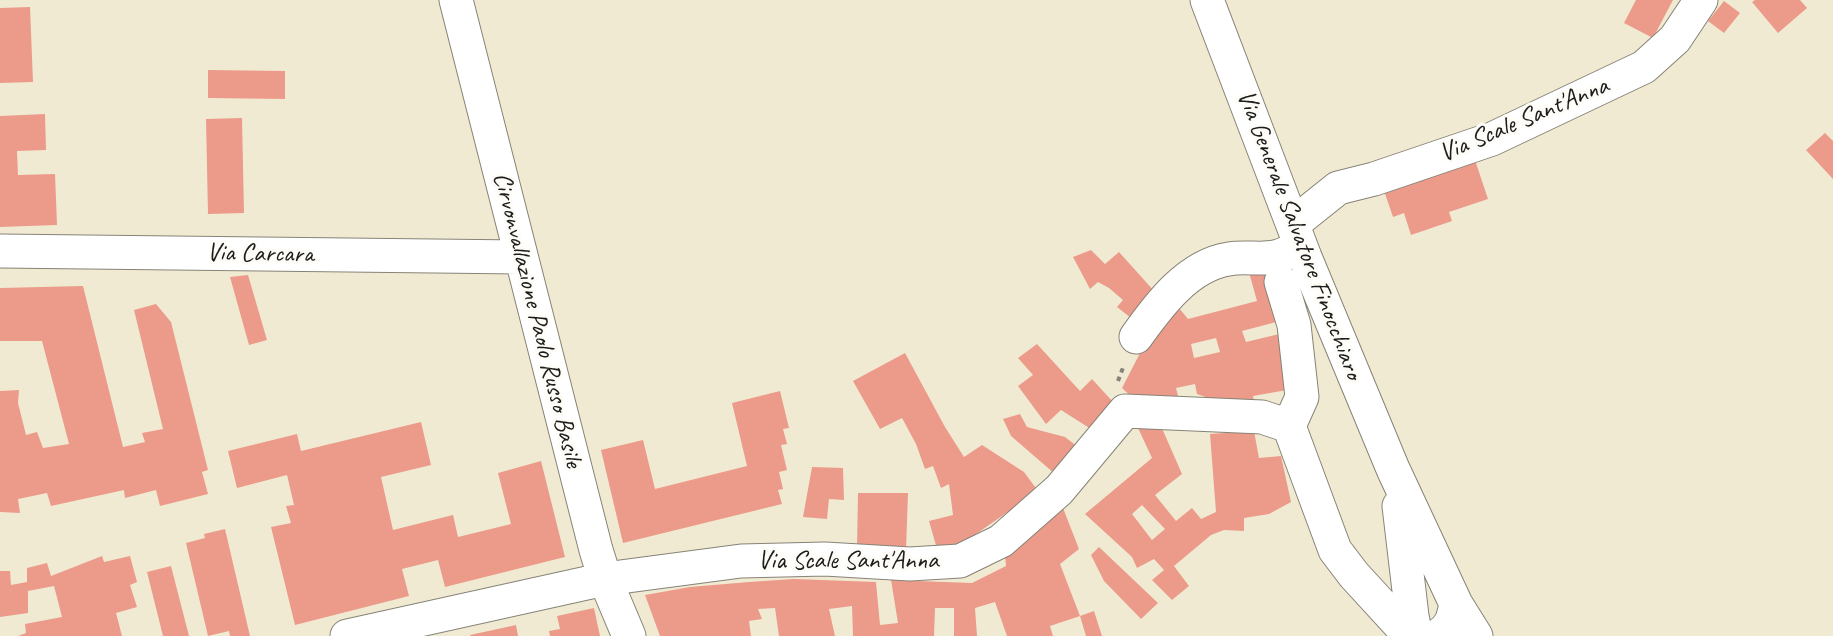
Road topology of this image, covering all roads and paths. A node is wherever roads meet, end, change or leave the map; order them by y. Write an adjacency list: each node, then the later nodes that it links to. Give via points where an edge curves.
1 (456, 0): 6 (street, Cirvonvallazione Paolo Russo Basile)
2 (1208, 0): 4 (street, Via Generale Salvatore Finocchiaro)
3 (1701, 0): 4 (street, Via Scale Sant'Anna, via 1675,39 1644,67 1492,139 1338,188)
4 (1297, 236): 8 (street, Via Scale Sant'Anna, via 1274,257 1228,259 1187,278); 11 (street, Via Generale Salvatore Finocchiaro)
5 (0, 251): 6 (street, Via Carcara)
6 (521, 257): 12 (street, Cirvonvallazione Paolo Russo Basile)
7 (1281, 282): 10 (street, via 1294,325 1302,397)
8 (1136, 337): 9 (path, via 1114,390)
9 (1125, 411): 10 (street, via 1262,417); 12 (street, Via Scale Sant'Anna, via 1059,490 1001,542 960,561 741,561)
10 (1288, 426): 16 (street, via 1335,550)
11 (1393, 468): 13 (street); 17 (street)
12 (605, 579): 14 (street, Via Scale Sant'Anna); 15 (street, Cirvonvallazione Paolo Russo Basile)
13 (1456, 604): 18 (street, via 1453,622); 19 (street)
14 (347, 636)
15 (629, 636)
16 (1410, 636)
17 (1416, 636)
18 (1437, 636)
19 (1476, 636)

